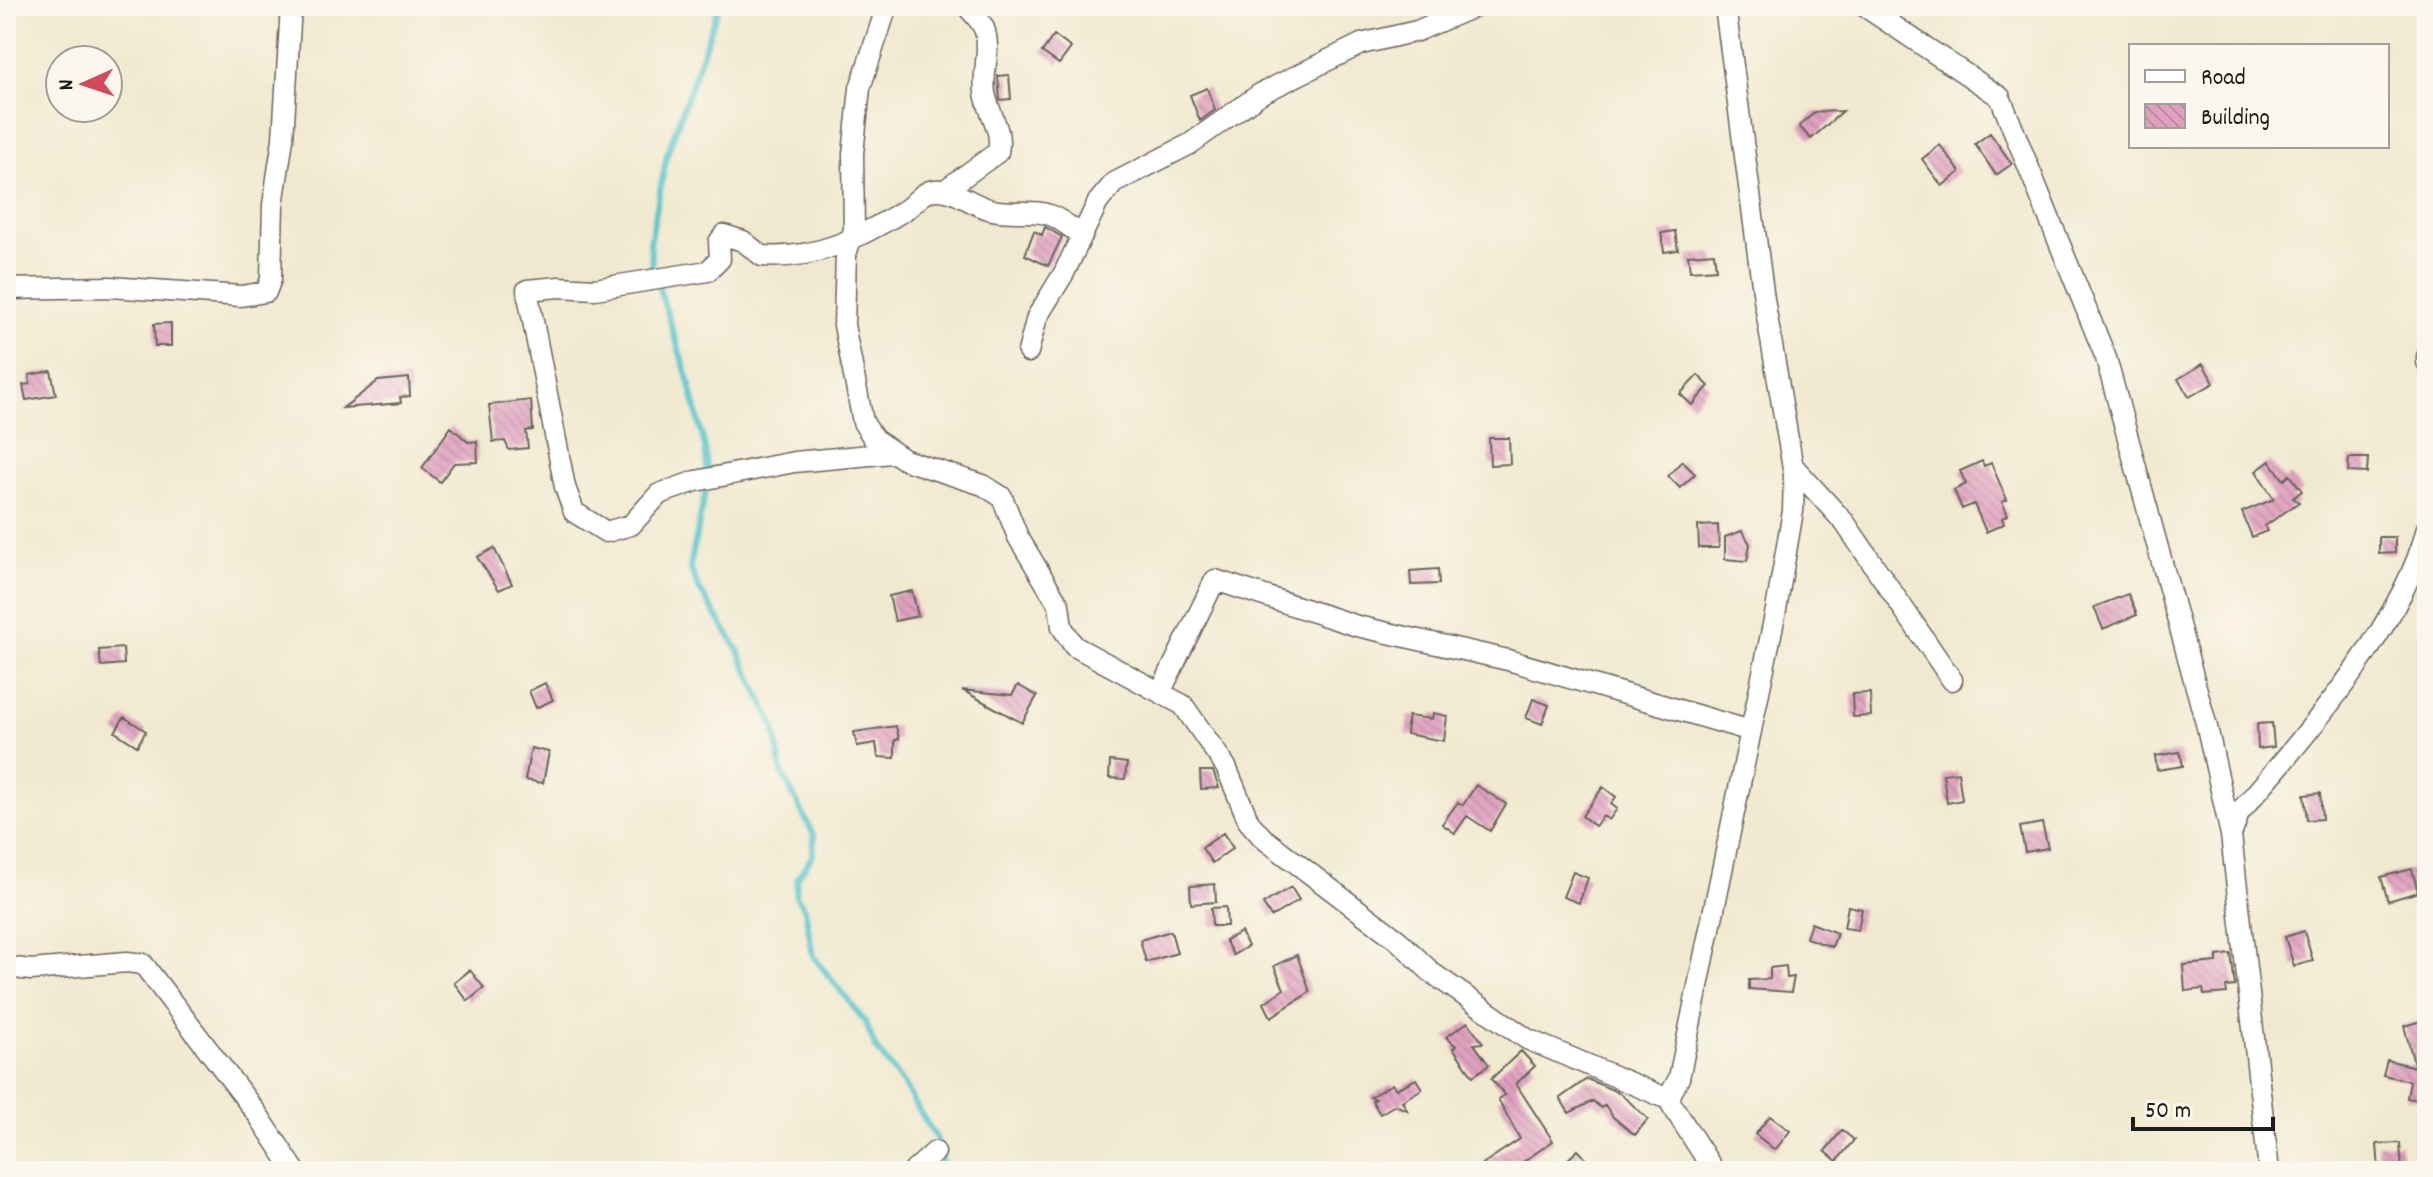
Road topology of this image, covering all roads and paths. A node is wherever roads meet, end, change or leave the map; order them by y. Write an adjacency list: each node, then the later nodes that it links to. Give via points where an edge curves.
1 (291, 6): 10 (street, via 266,292 241,296 110,287)
2 (887, 6): 9 (street, via 860,88)
3 (967, 6): 7 (street, via 984,26 989,47 985,88 1001,137 998,152)
4 (1476, 6): 8 (street, via 1417,31 1361,44 1260,94 1190,144 1114,183)
5 (1725, 6): 13 (street, via 1764,299)
6 (1864, 6): 18 (street, via 2000,97 2106,358 2203,711)
7 (945, 190): 8 (street, via 995,211 1043,210); 9 (street, via 931,190)
8 (1082, 236): 11 (street, via 1037,317)
9 (850, 242): 12 (street, via 847,356 863,422); 12 (street, via 778,257 762,256 724,235 720,259 708,271 595,289 527,290 565,487 574,512 606,532 631,525 659,494 696,481 794,462)
10 (6, 289)
11 (1028, 352)
12 (892, 453): 16 (street, via 993,489 1059,605 1062,627 1074,646)
13 (1793, 466): 15 (street, via 1845,523); 17 (street, via 1793,511)
14 (2427, 528): 18 (street, via 2420,556 2383,630 2239,813)
15 (1952, 680)
16 (1161, 691): 17 (street, via 1215,580 1357,626 1508,660); 20 (street, via 1183,705 1196,722 1226,767 1249,822 1282,854 1399,941 1432,973 1527,1039)
17 (1751, 731): 20 (street, via 1679,1078)
18 (2231, 835): 25 (street)
19 (6, 967): 22 (street, via 143,964)
20 (1668, 1099): 24 (street)
21 (935, 1152): 23 (street)
22 (295, 1171)
23 (914, 1171)
24 (1714, 1171)
25 (2269, 1171)

